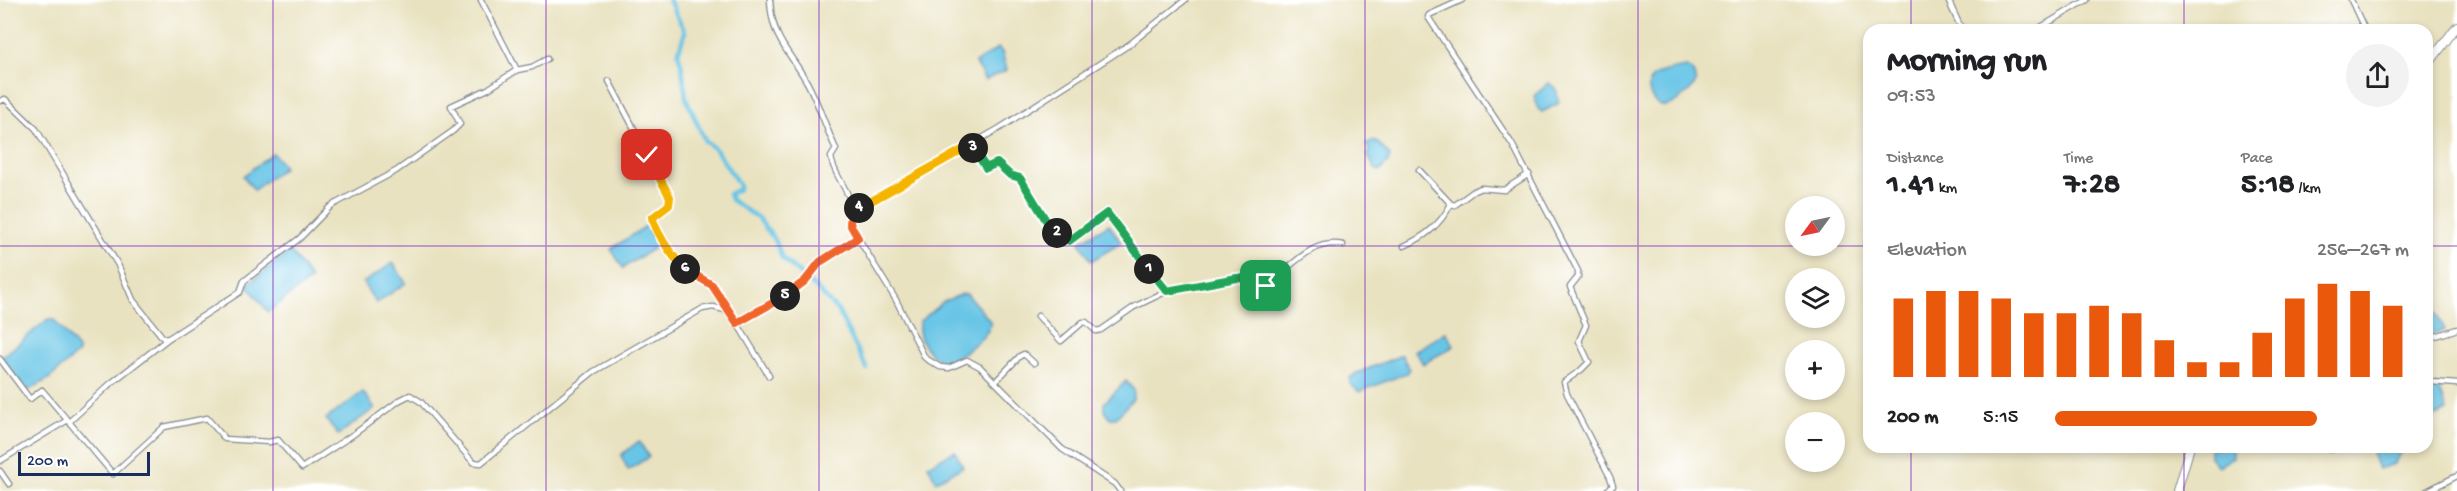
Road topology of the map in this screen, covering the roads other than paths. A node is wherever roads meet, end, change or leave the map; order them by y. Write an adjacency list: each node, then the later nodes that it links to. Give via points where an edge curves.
1 (481, 0): 14 (street)
2 (770, 0): 21 (street, via 780,43 808,85 836,149 831,157 832,168 852,206)
3 (1185, 0): 17 (street, via 1130,44)
4 (1462, 0): 19 (street, via 1428,17)
5 (1948, 0): 8 (street)
6 (2087, 0): 9 (street)
7 (2351, 0): 10 (street)
8 (1959, 24)
9 (2046, 24)
10 (2362, 24)
11 (2457, 26): 12 (highway)
12 (2433, 58)
13 (547, 59): 14 (street)
14 (517, 70): 31 (street, via 489,89 451,106 460,124 453,131 396,171 331,206 300,238 244,281 240,291)
15 (609, 81): 26 (street, via 670,197 669,205 653,217 656,229 675,259 712,285)
16 (0, 101): 31 (street, via 5,99 13,104 36,129 118,265 133,300 164,339)
17 (971, 145): 21 (street); 25 (street, via 986,168 997,163 1020,178 1052,230 1069,241 1107,213)
18 (1419, 170): 20 (street)
19 (1529, 174): 20 (street, via 1504,190 1481,188); 45 (street, via 1578,271 1570,287 1586,325 1578,341 1589,362 1564,382 1610,477 1613,486)
20 (1451, 204): 24 (street, via 1426,236)
21 (851, 213): 22 (street, via 850,224)
22 (858, 238): 28 (street, via 820,262 805,281 782,298); 35 (street, via 925,358 949,368 967,360)
23 (1343, 245): 25 (street, via 1325,244 1307,253 1262,288 1248,279 1237,278)
24 (1404, 246)
25 (1167, 291): 27 (street, via 1101,330 1083,322 1061,341)
26 (729, 311): 28 (street); 38 (street, via 702,309 593,372 481,463 473,462 421,402 410,395 302,468 278,440 225,439 207,418 164,427 113,474)
27 (1038, 316)
28 (737, 323): 34 (street)
29 (2457, 329): 30 (street)
30 (2433, 337)
31 (169, 338): 38 (street)
32 (0, 359): 38 (street, via 30,399 42,390)
33 (1034, 363): 35 (street, via 1024,354)
34 (769, 376)
35 (994, 382): 44 (street, via 1062,449)
36 (2433, 382): 37 (street)
37 (2457, 384)
38 (68, 421): 40 (street)
39 (2188, 453): 46 (highway)
40 (0, 461)
41 (0, 471): 43 (street)
42 (2457, 476): 47 (street)
43 (9, 483)
44 (1120, 491)
45 (1606, 491)
46 (2177, 491)
47 (2427, 491)

